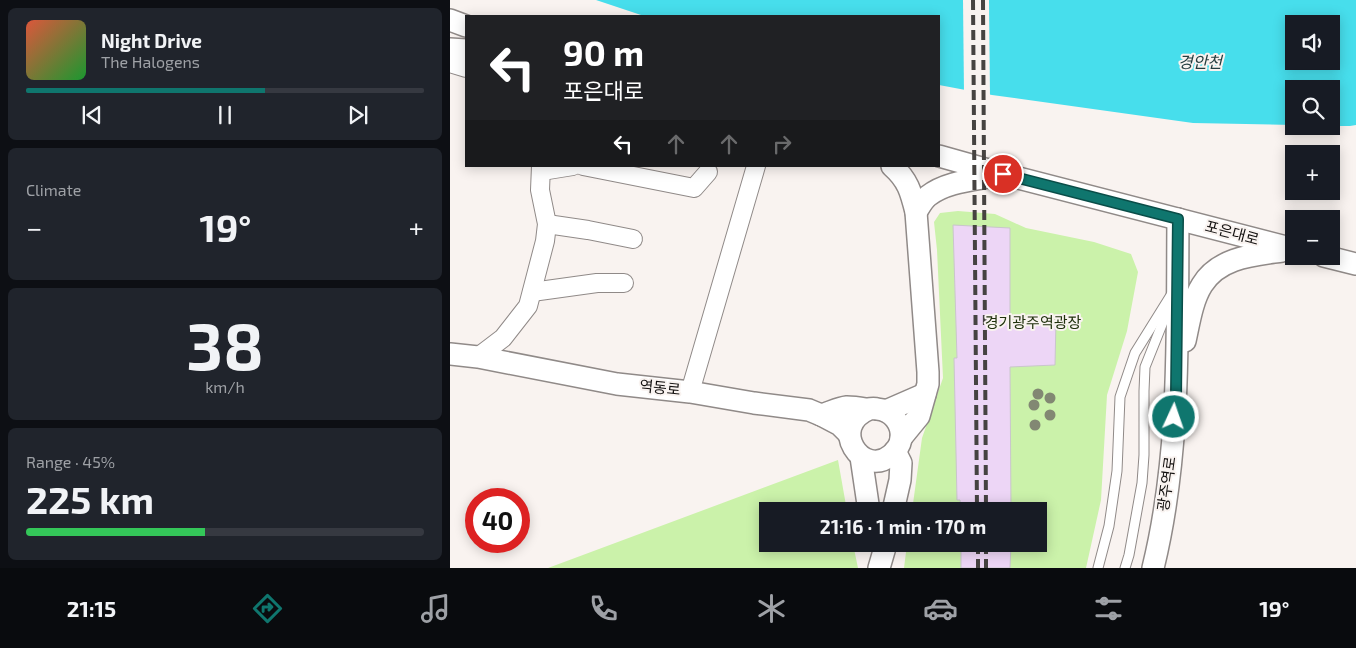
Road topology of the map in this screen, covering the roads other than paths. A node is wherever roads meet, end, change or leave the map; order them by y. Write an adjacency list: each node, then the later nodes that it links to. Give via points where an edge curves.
1 (450, 20): 2 (street)
2 (465, 26)
3 (450, 49): 4 (street)
4 (465, 50)
5 (450, 63): 6 (street)
6 (465, 68)
7 (940, 156): 14 (street, 포은대로)
8 (562, 167): 12 (street)
9 (588, 167): 13 (street, via 694,188)
10 (756, 167): 29 (street)
11 (893, 167): 15 (street, via 910,190)
12 (541, 169): 17 (street, via 540,190)
13 (708, 172)
14 (1003, 174): 15 (street, via 937,190); 16 (street, 포은대로)
15 (916, 212): 30 (street, via 928,372)
16 (1178, 219): 19 (street, 포은대로); 24 (street, 광주역로)
17 (547, 224): 18 (street); 25 (street)
18 (633, 239)
19 (1285, 247)
20 (1285, 250): 28 (street, via 1235,260 1209,276 1198,295)
21 (1340, 260): 22 (street)
22 (1356, 264)
23 (624, 283): 25 (street, via 597,283)
24 (1177, 286): 28 (street, 광주역로); 42 (lane, via 1135,353 1120,397 1117,471 1109,526); 43 (lane, via 1145,367 1142,483)
25 (532, 292): 27 (street, via 528,306 503,338)
26 (450, 354): 27 (street, 역동로)
27 (478, 356): 29 (street, 역동로, via 617,384)
28 (1176, 373): 44 (street, 광주역로, via 1172,455)
29 (690, 392): 32 (street, 역동로, via 809,410)
30 (925, 394): 31 (street); 34 (street, via 919,416)
31 (877, 410): 32 (street, via 846,407); 33 (street, via 861,412); 34 (street, via 892,415 898,422 901,429)
32 (821, 415): 33 (street, 역동로)
33 (849, 434): 35 (street, via 850,443)
34 (898, 444): 35 (street, via 888,457 870,460); 37 (street, via 901,463)
35 (861, 457): 36 (street)
36 (868, 502)
37 (895, 502)
38 (874, 552): 40 (street)
39 (884, 552): 41 (street)
40 (875, 568)
41 (879, 568)
42 (1098, 568)
43 (1126, 568)
44 (1153, 568)

